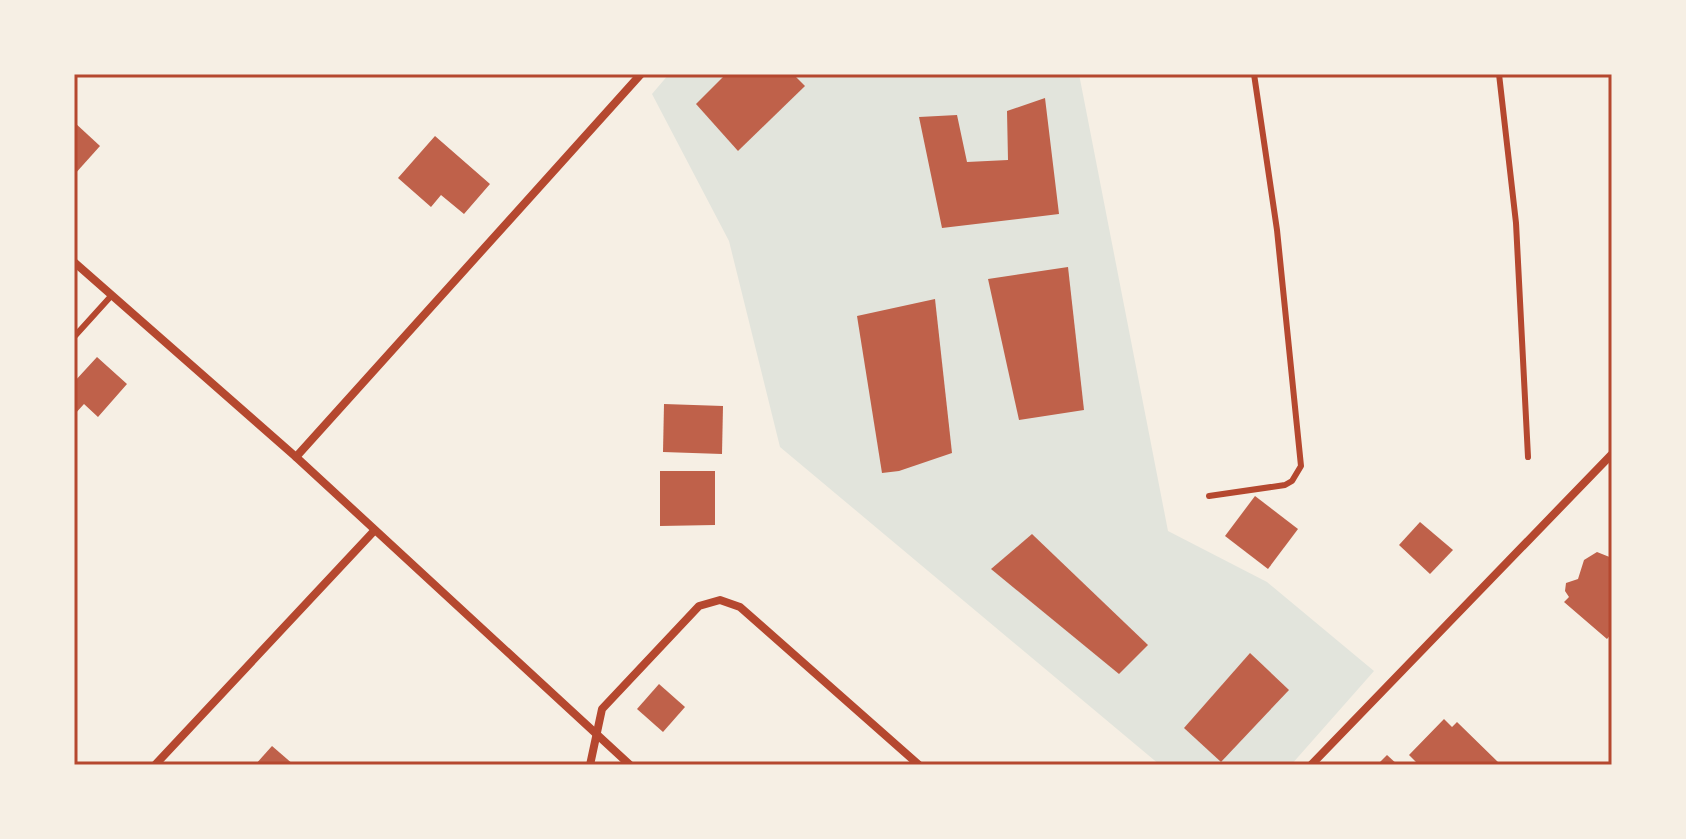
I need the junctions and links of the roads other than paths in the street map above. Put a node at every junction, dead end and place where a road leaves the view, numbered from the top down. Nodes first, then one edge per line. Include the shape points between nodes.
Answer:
1 (641, 74) edge
2 (1254, 74) edge
3 (1499, 74) edge
4 (74, 262) edge
5 (112, 295) junction
6 (74, 337) edge
7 (1612, 454) edge
8 (296, 457) junction
9 (1528, 457) dead end
10 (1209, 496) dead end
11 (374, 531) junction
12 (596, 734) junction
13 (155, 765) edge
14 (590, 765) edge
15 (630, 765) edge
16 (919, 765) edge
17 (1311, 765) edge

1 - 8 street
2 - 10 lane via 1277,230 1301,466 1285,485
3 - 9 lane via 1516,223
4 - 5 street
5 - 6 lane
5 - 8 street
7 - 17 street
8 - 11 street
11 - 12 street
11 - 13 street
12 - 14 street
12 - 15 street
12 - 16 street via 602,709 699,606 720,600 740,607

